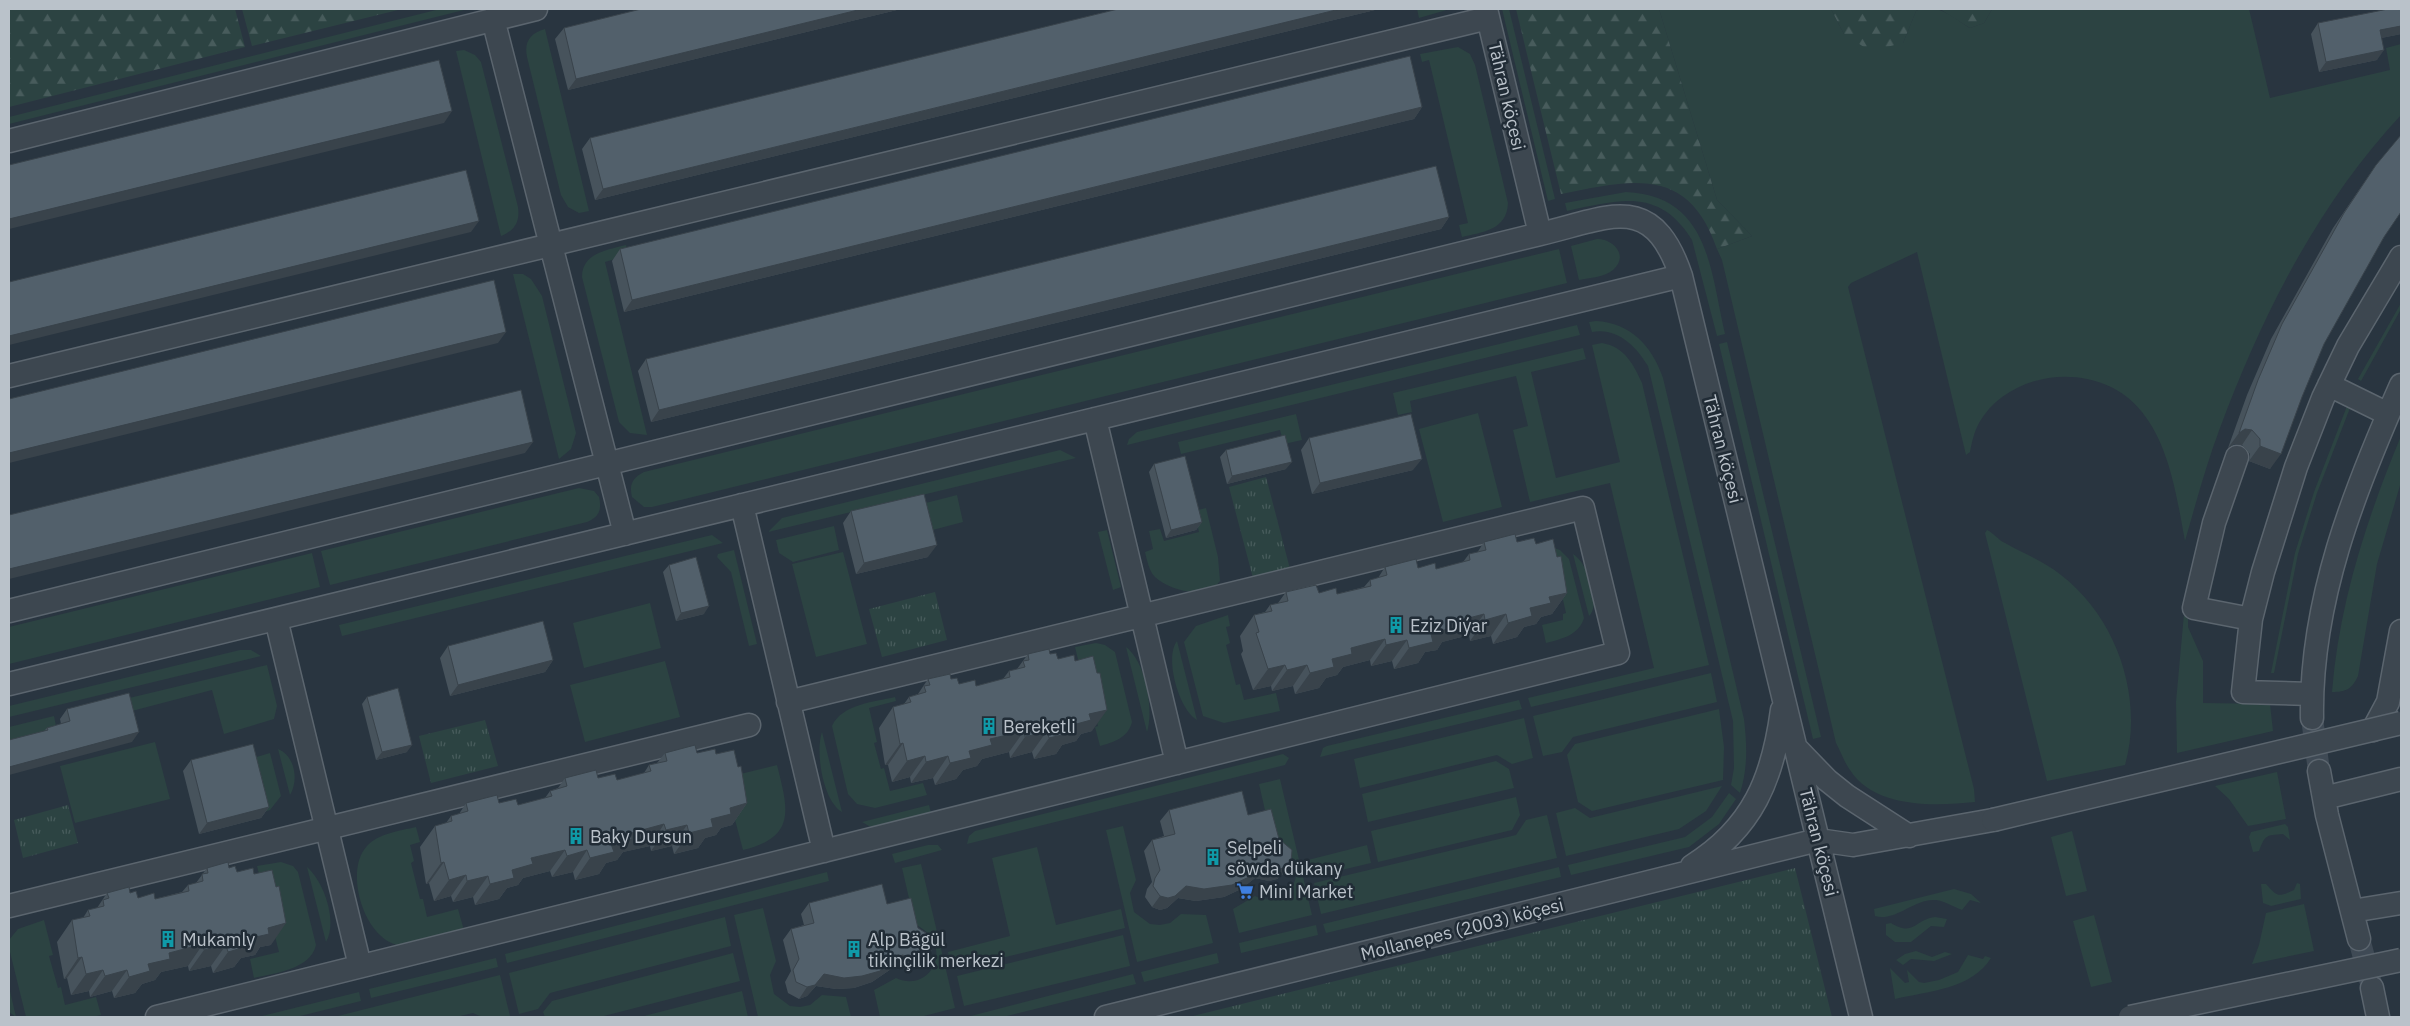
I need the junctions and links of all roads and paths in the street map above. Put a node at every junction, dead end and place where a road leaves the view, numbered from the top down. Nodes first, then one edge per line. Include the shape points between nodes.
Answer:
1 (536, 9) edge
2 (1487, 13) edge
3 (493, 19) junction
4 (9, 141) edge
5 (1540, 234) junction
6 (549, 244) junction
7 (2401, 257) edge
8 (1681, 276) junction
9 (9, 376) edge
10 (2329, 385) junction
11 (2401, 385) edge
12 (2388, 414) junction
13 (1095, 419) junction
14 (2236, 457) dead end
15 (608, 463) junction
16 (742, 505) junction
17 (625, 534) junction
18 (9, 611) edge
19 (1142, 616) junction
20 (276, 619) junction
21 (2251, 620) junction
22 (2401, 631) edge
23 (9, 684) edge
24 (2311, 694) junction
25 (1784, 699) junction
26 (788, 702) junction
27 (2312, 718) tunnel mouth
28 (2401, 723) edge
29 (749, 725) dead end
30 (2373, 730) junction
31 (1796, 748) junction
32 (1177, 763) junction
33 (2319, 771) tunnel mouth
34 (2401, 779) edge
35 (2324, 798) junction
36 (327, 829) junction
37 (1908, 836) junction
38 (1818, 840) junction
39 (824, 851) junction
40 (1677, 875) junction
41 (2401, 903) edge
42 (9, 906) edge
43 (2352, 911) junction
44 (2359, 939) tunnel mouth
45 (2401, 960) edge
46 (360, 966) junction
47 (2375, 1000) tunnel mouth
48 (156, 1017) edge
49 (1106, 1017) edge
50 (1861, 1017) edge
51 (2130, 1017) edge
52 (2390, 1017) edge

1 - 3 street
2 - 5 street, Tähran köçesi
2 - 6 street
3 - 4 street
3 - 6 street
5 - 8 street, Tähran köçesi via 1612,216 1642,219 1653,226 1669,245
5 - 15 street
6 - 9 street
6 - 15 street
7 - 10 street via 2348,346
8 - 13 street
8 - 25 street, Tähran köçesi
10 - 12 street
10 - 21 street via 2296,467
11 - 12 street
12 - 24 street via 2350,506 2332,571 2319,625
13 - 16 street
13 - 19 street
14 - 21 street via 2214,523 2194,608
15 - 17 street
15 - 18 street
16 - 17 street
16 - 26 street
17 - 20 street
19 - 26 street
19 - 32 street
19 - 32 street via 1583,508 1618,653
20 - 23 street
20 - 36 street
21 - 24 street via 2243,692
22 - 30 street via 2388,702
24 - 27 street
25 - 31 street, Tähran köçesi
25 - 40 street via 1778,737 1760,797 1735,832 1708,856
26 - 39 street
28 - 30 street, bridge
29 - 36 street
30 - 37 street, bridge via 1993,820
31 - 37 street via 1847,796
31 - 38 street, Tähran köçesi
32 - 39 street
33 - 35 street
34 - 35 street
35 - 43 street
36 - 42 street
36 - 46 street
37 - 38 street via 1853,844
38 - 40 street, Mollanepes (2003) köçesi
38 - 50 street, Tähran köçesi
39 - 46 street
40 - 49 street, Mollanepes (2003) köçesi
41 - 43 street
43 - 44 street
45 - 51 street, bridge
46 - 48 street
47 - 52 street

